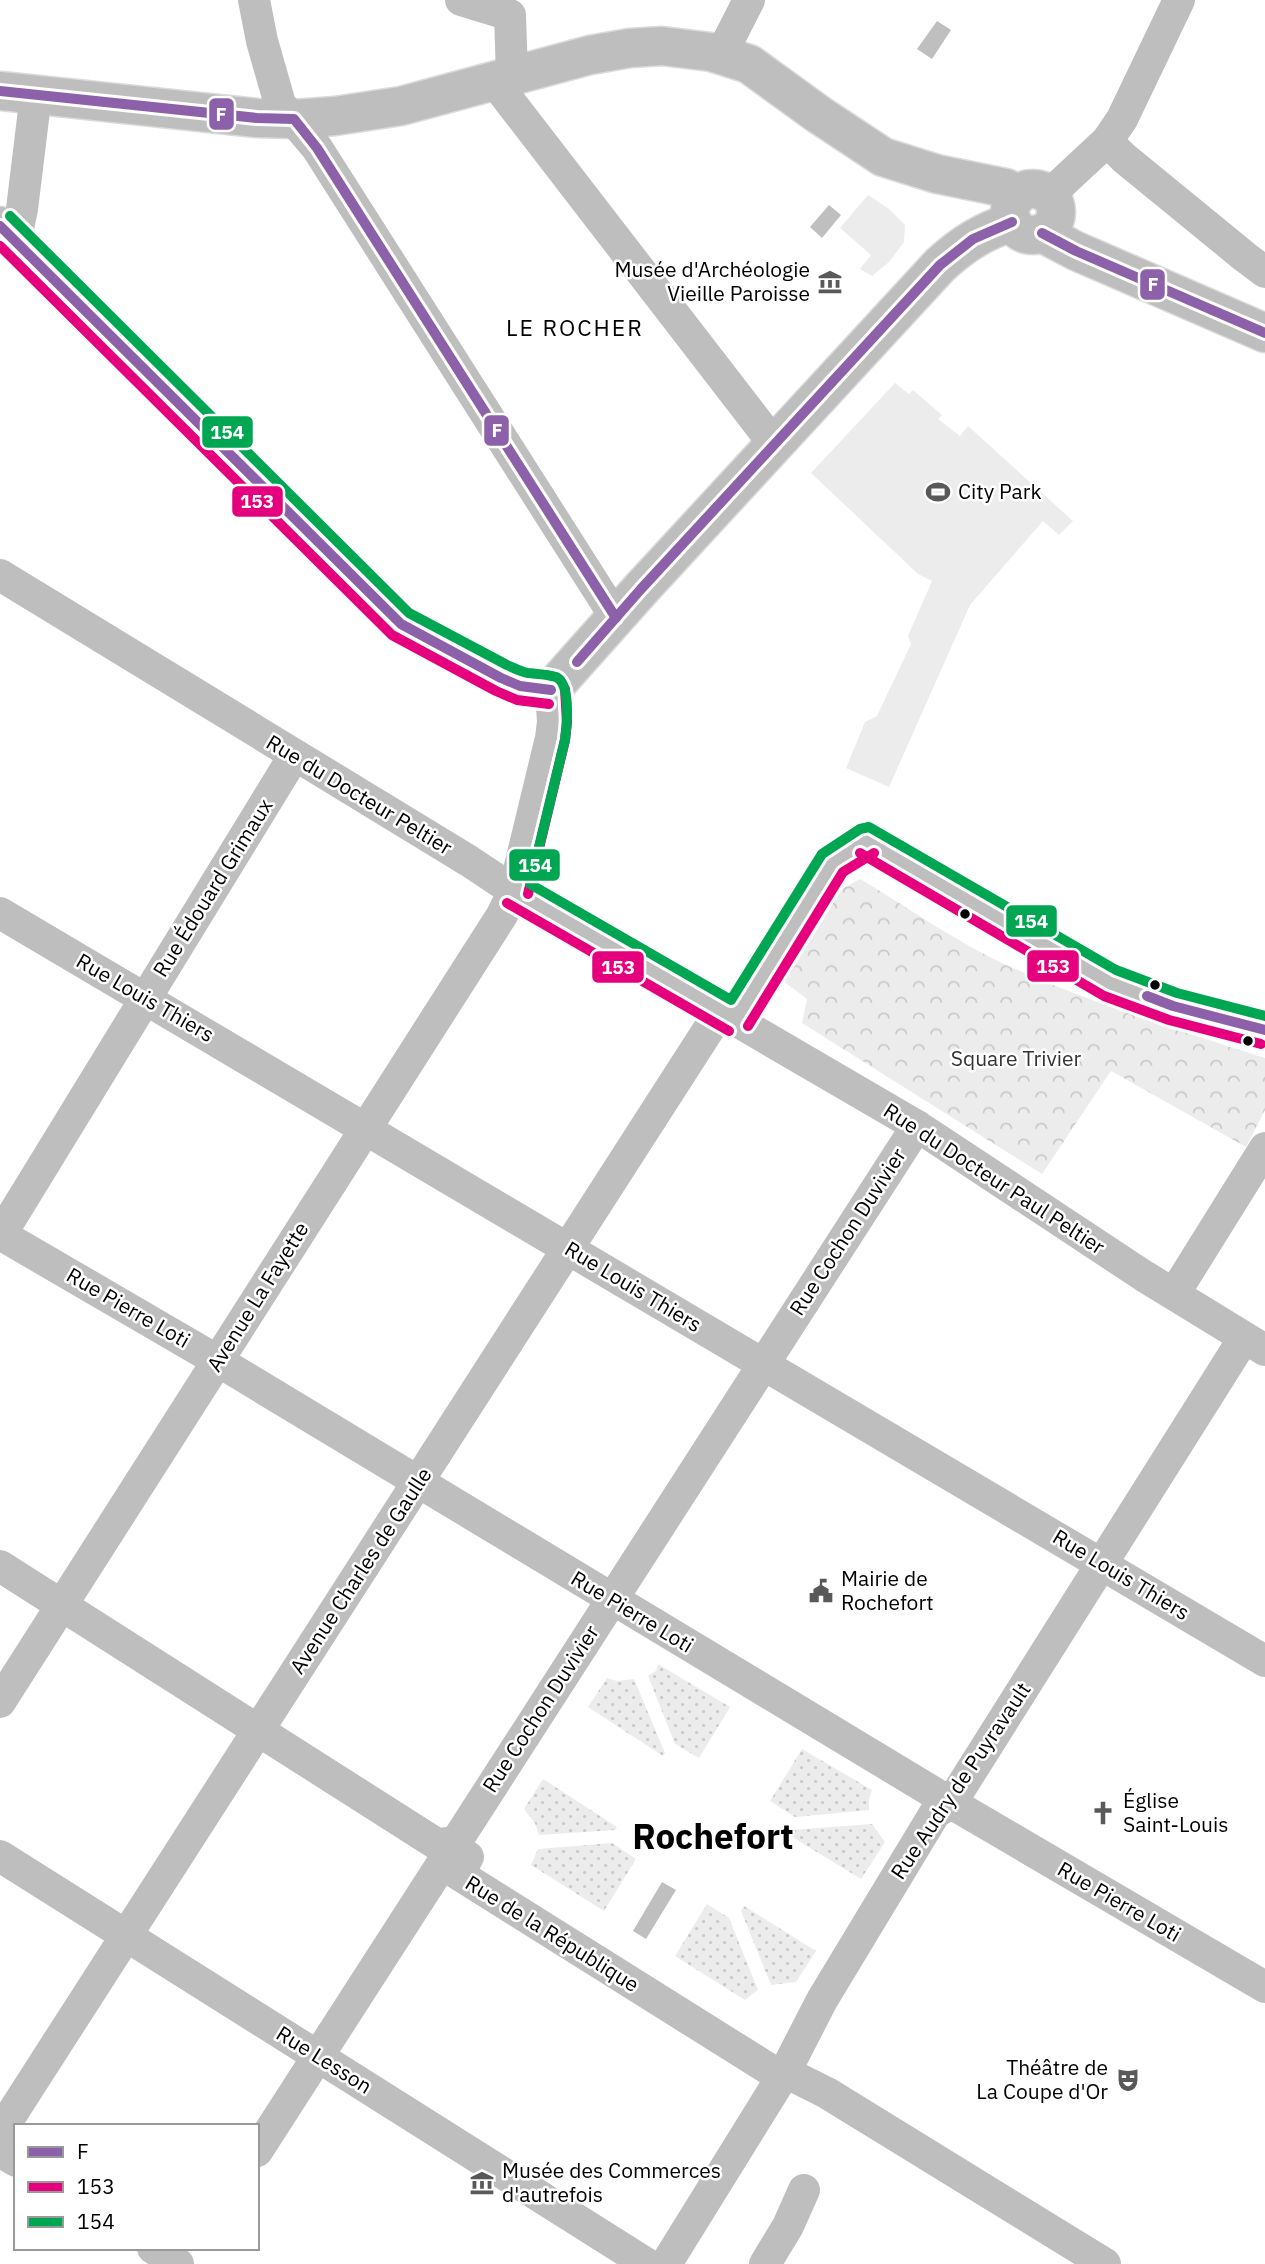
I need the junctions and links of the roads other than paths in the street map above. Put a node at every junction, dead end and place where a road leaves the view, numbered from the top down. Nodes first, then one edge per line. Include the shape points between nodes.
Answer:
1 (254, 0) edge
2 (461, 0) edge
3 (749, 0) edge
4 (1179, 0) edge
5 (510, 7) edge
6 (721, 55) junction
7 (503, 78) junction
8 (18, 92) edge
9 (294, 119) junction
10 (1107, 141) junction
11 (1035, 213) junction
12 (8, 234) edge
13 (1265, 272) edge
14 (1265, 317) edge
15 (1265, 333) edge
16 (774, 443) junction
17 (0, 575) edge
18 (616, 618) junction
19 (551, 690) junction
20 (294, 756) junction
21 (514, 891) junction
22 (0, 913) edge
23 (145, 998) junction
24 (729, 1015) junction
25 (1265, 1030) edge
26 (916, 1126) junction
27 (366, 1128) junction
28 (1265, 1148) edge
29 (0, 1235) edge
30 (568, 1248) junction
31 (1174, 1294) junction
32 (1254, 1344) edge
33 (218, 1361) junction
34 (763, 1364) junction
35 (418, 1482) junction
36 (1103, 1564) junction
37 (0, 1566) edge
38 (612, 1600) junction
39 (62, 1605) junction
40 (1265, 1661) edge
41 (0, 1702) edge
42 (258, 1732) junction
43 (951, 1803) junction
44 (452, 1847) junction
45 (0, 1856) edge
46 (127, 1936) junction
47 (1265, 1987) edge
48 (318, 2056) junction
49 (785, 2072) junction
50 (0, 2132) edge
51 (259, 2148) edge
52 (804, 2190) dead end
53 (156, 2250) edge
54 (178, 2264) edge
55 (647, 2264) edge
56 (666, 2264) edge
57 (765, 2264) edge
58 (1105, 2264) edge

1 - 9 street via 279,104
2 - 5 street
3 - 6 street
4 - 10 street
5 - 7 street
6 - 7 main road via 662,46 629,48
6 - 11 main road via 749,64 883,157 1006,188
7 - 9 main road via 401,106
7 - 16 street
8 - 9 main road
8 - 12 street via 22,209
9 - 18 street via 317,148
10 - 11 street
10 - 13 street
11 - 14 main road
11 - 15 main road via 1076,251
11 - 16 main road via 990,230 947,258
12 - 19 main road via 401,624 501,678
16 - 18 main road
17 - 20 street, Rue du Docteur Peltier
18 - 19 main road
19 - 21 street, Avenue La Fayette via 551,738
20 - 21 street, Rue du Docteur Peltier
20 - 23 street, Rue Édouard Grimaux
21 - 24 street, Rue du Docteur Peltier
21 - 27 street, Avenue La Fayette
22 - 23 street, Rue Louis Thiers
23 - 27 street, Rue Louis Thiers
23 - 29 street, Rue Édouard Grimaux
24 - 25 street, Avenue Charles de Gaulle via 833,862 867,841 1110,983 1172,1006
24 - 26 street, Rue du Docteur Paul Peltier
24 - 30 street, Avenue Charles de Gaulle
26 - 31 street, Rue du Docteur Paul Peltier
26 - 34 street, Rue Cochon Duvivier
27 - 30 street, Rue Louis Thiers
27 - 33 street, Avenue La Fayette
28 - 31 street
29 - 33 street, Rue Pierre Loti
30 - 34 street, Rue Louis Thiers
30 - 35 street, Avenue Charles de Gaulle
31 - 32 street, Rue du Docteur Paul Peltier
32 - 36 street, Rue Audry de Puyravault
33 - 35 street, Rue Pierre Loti
33 - 39 street, Avenue La Fayette
34 - 36 street, Rue Louis Thiers
34 - 38 street, Rue Cochon Duvivier
35 - 38 street, Rue Pierre Loti
35 - 42 street, Avenue Charles de Gaulle
36 - 40 street, Rue Louis Thiers
36 - 43 street, Rue Audry de Puyravault
37 - 39 street
38 - 43 street, Rue Pierre Loti
38 - 44 street, Rue Cochon Duvivier
39 - 41 street, Avenue La Fayette
39 - 42 street
42 - 44 street via 443,1848 446,1843
42 - 46 street, Avenue Charles de Gaulle
43 - 47 street, Rue Pierre Loti
43 - 49 street, Rue Audry de Puyravault via 935,1813 844,1962
44 - 48 street, Rue Cochon Duvivier
44 - 49 street, Rue de la République via 468,1857 458,1874 772,2071
45 - 46 street, Rue Lesson
46 - 48 street, Rue Lesson
46 - 50 street, Avenue Charles de Gaulle
48 - 51 street, Rue Cochon Duvivier
48 - 55 street, Rue Lesson
49 - 56 street, Rue Audry de Puyravault
49 - 58 street, Rue de la République via 827,2093
52 - 57 street
53 - 54 street

